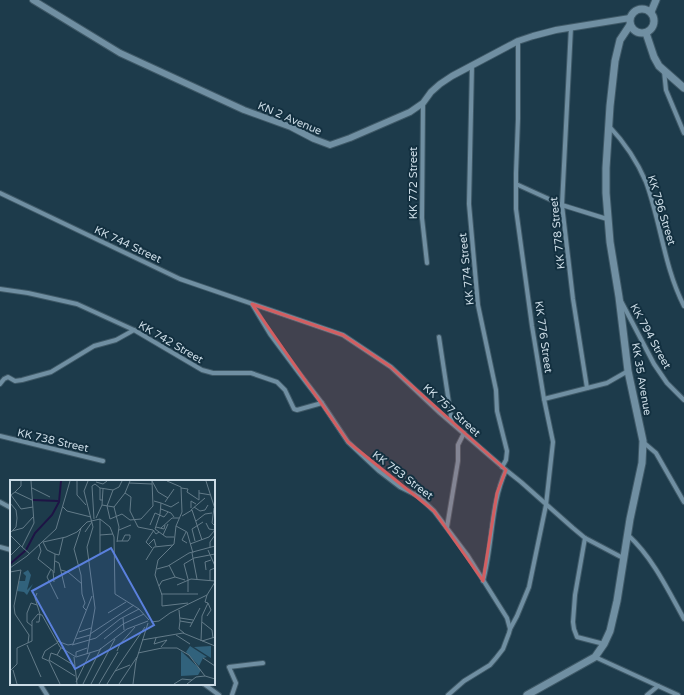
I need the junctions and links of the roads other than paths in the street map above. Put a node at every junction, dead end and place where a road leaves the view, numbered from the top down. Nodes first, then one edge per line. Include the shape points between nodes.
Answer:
1 (33, 0) edge
2 (656, 0) edge
3 (651, 12) junction
4 (630, 21) junction
5 (571, 28) junction
6 (646, 33) junction
7 (518, 41) junction
8 (472, 64) junction
9 (664, 71) junction
10 (684, 88) edge
11 (423, 103) junction
12 (609, 126) junction
13 (684, 133) edge
14 (516, 184) junction
15 (0, 194) edge
16 (562, 205) junction
17 (607, 219) junction
18 (427, 263) dead end
19 (0, 288) edge
20 (619, 297) junction
21 (252, 304) junction
22 (684, 306) edge
23 (134, 330) junction
24 (439, 337) dead end
25 (628, 371) junction
26 (0, 384) edge
27 (587, 388) junction
28 (544, 399) junction
29 (684, 400) edge
30 (322, 403) junction
31 (452, 423) junction
32 (464, 433) junction
33 (0, 436) edge
34 (643, 441) junction
35 (103, 461) dead end
36 (504, 469) junction
37 (0, 502) edge
38 (684, 502) edge
39 (546, 505) junction
40 (10, 507) edge
41 (447, 527) junction
42 (628, 535) junction
43 (585, 538) junction
44 (0, 547) edge
45 (10, 550) edge
46 (624, 558) junction
47 (483, 581) junction
48 (684, 619) edge
49 (510, 629) junction
50 (604, 644) junction
51 (595, 657) junction
52 (262, 663) dead end
53 (41, 685) edge
54 (205, 685) edge
55 (658, 686) junction
56 (47, 695) edge
57 (219, 695) edge
58 (232, 695) edge
59 (448, 695) edge
60 (526, 695) edge
61 (647, 695) edge
62 (678, 695) edge

1 - 11 street, KN 2 Avenue via 120,53 244,110 330,145 398,118
2 - 3 main road
3 - 4 main road via 639,9 633,12
3 - 6 main road via 654,24
4 - 5 street, KN 2 Avenue
4 - 6 main road via 636,32
4 - 12 main road, KK 35 Avenue via 617,52
5 - 7 street, KN 2 Avenue
5 - 16 street, KK 778 Street
6 - 9 main road via 656,61
7 - 8 street, KN 2 Avenue
7 - 14 street, KK 776 Street
8 - 11 street, KN 2 Avenue via 440,84
8 - 36 street, KK 774 Street via 469,204 478,305 507,451
9 - 10 main road
9 - 13 street via 666,90
11 - 18 street, KK 772 Street via 422,218
12 - 17 main road, KK 35 Avenue via 606,168
12 - 22 street, KK 796 Street via 625,143 646,183 674,282
14 - 16 street
14 - 28 street, KK 776 Street via 516,209
15 - 21 street, KK 744 Street via 180,279
16 - 17 street
16 - 27 street, KK 778 Street
17 - 20 main road, KK 35 Avenue
19 - 23 street, KK 742 Street via 77,304
20 - 25 main road, KK 35 Avenue
20 - 29 street, KK 794 Street via 654,364
21 - 30 street, KK 753 Street via 270,334
21 - 31 street, KK 757 Street via 343,335 391,367
23 - 26 street via 116,340 94,346 51,372 15,381 8,377
23 - 30 street, KK 742 Street via 202,370 251,373 277,382 285,390 294,409
24 - 31 street
25 - 27 street via 607,383
25 - 34 main road, KK 35 Avenue
27 - 28 street
28 - 39 street, KK 776 Street via 553,442
30 - 41 street, KK 753 Street via 348,442 379,471 428,504
31 - 32 street, KK 757 Street
32 - 36 street, KK 757 Street
32 - 41 street via 458,445 458,462
33 - 35 street, KK 738 Street
34 - 38 street via 656,453
34 - 42 main road, KK 35 Avenue via 642,463
36 - 39 street, KK 757 Street
36 - 47 street, KK 774 Street via 497,493
37 - 40 street
39 - 43 street, KK 757 Street
39 - 49 street, KK 776 Street via 529,587
41 - 47 street, KK 753 Street
42 - 46 main road, KK 35 Avenue
42 - 48 street via 639,545 656,569
43 - 46 street, KK 757 Street
43 - 50 street via 575,595 574,629 577,637
44 - 45 street
46 - 50 main road, KK 35 Avenue via 610,631
47 - 49 street, KK 753 Street via 507,618
49 - 59 street via 503,649 490,665 464,681
50 - 51 main road, KK 35 Avenue
51 - 55 street
51 - 60 main road, KK 35 Avenue
52 - 58 street via 229,667 236,683
53 - 56 street
54 - 57 street
55 - 61 street
55 - 62 street

